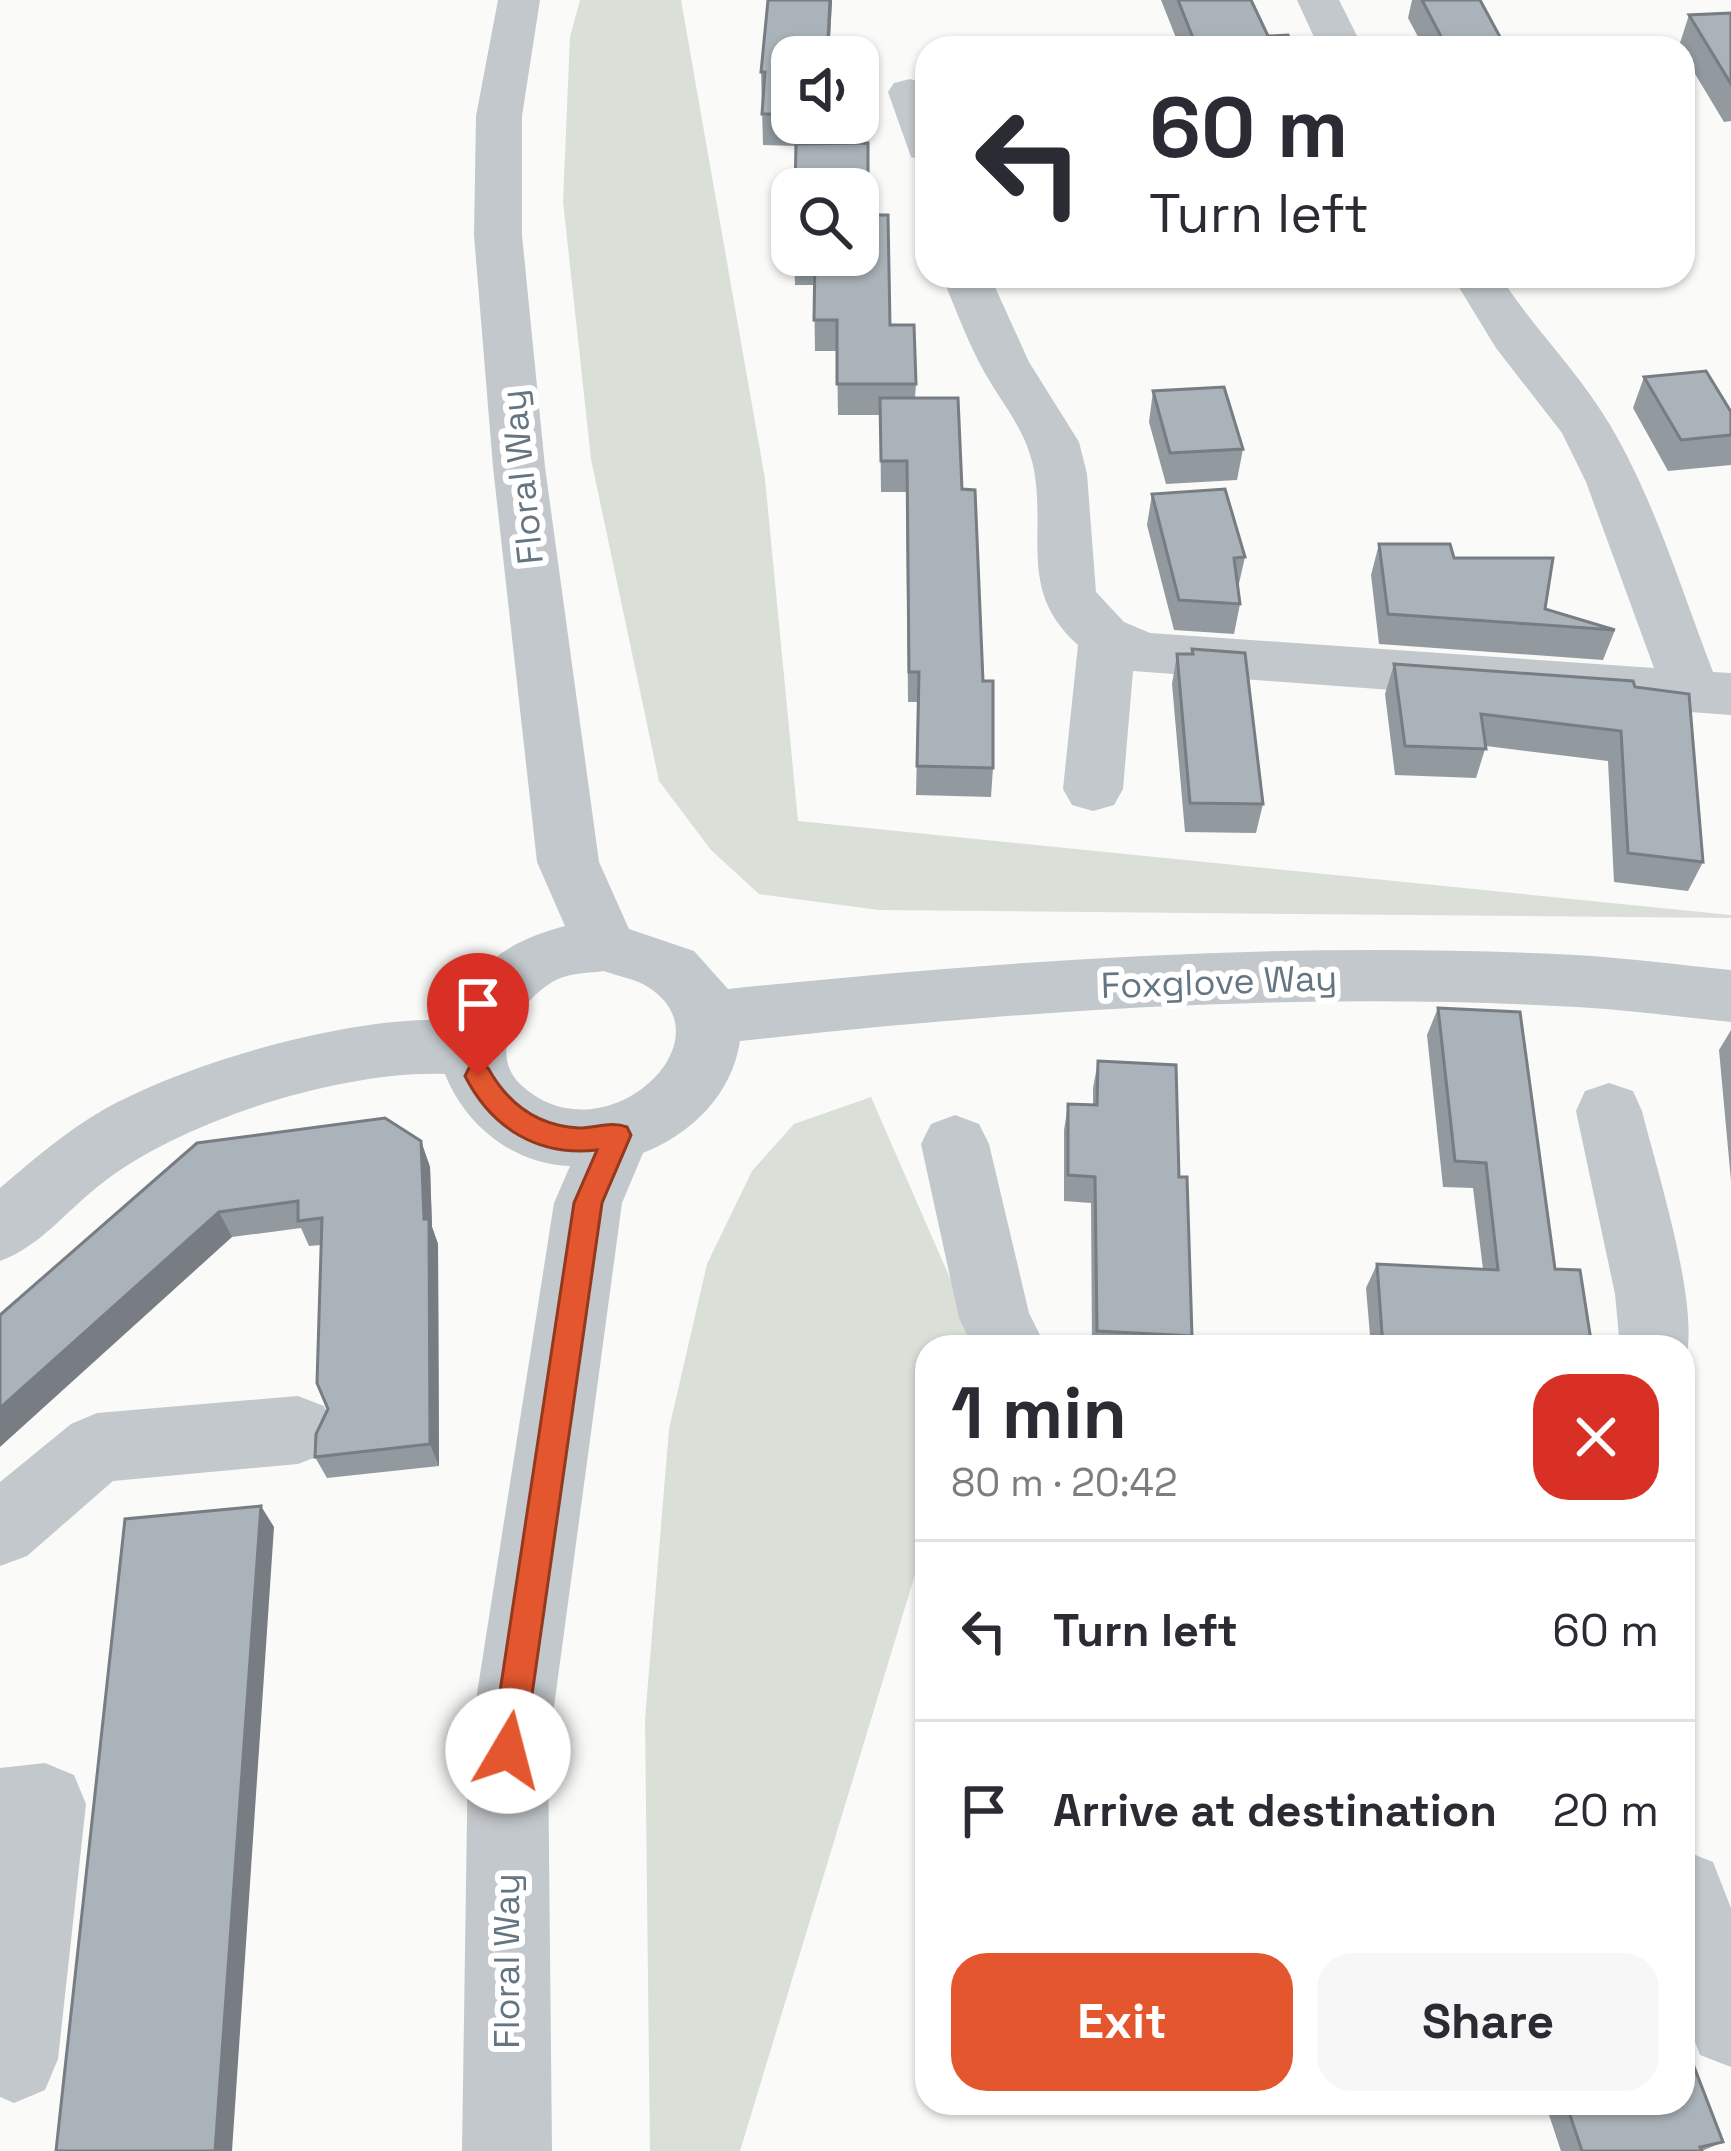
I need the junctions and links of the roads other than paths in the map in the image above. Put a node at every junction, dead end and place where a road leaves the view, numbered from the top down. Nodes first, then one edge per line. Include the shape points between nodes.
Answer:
1 (519, 0) edge
2 (1318, 0) edge
3 (1335, 36) edge
4 (910, 92) dead end
5 (915, 108) edge
6 (971, 288) edge
7 (1483, 288) edge
8 (1107, 642) junction
9 (1711, 692) edge
10 (1093, 789) dead end
11 (605, 946) junction
12 (1731, 996) edge
13 (707, 1018) junction
14 (474, 1048) junction
15 (1609, 1111) dead end
16 (617, 1135) junction
17 (955, 1144) dead end
18 (0, 1231) edge
19 (1004, 1335) edge
20 (1655, 1335) edge
21 (298, 1430) dead end
22 (0, 1530) edge
23 (22, 1806) edge
24 (1695, 1925) edge
25 (1731, 2024) edge
26 (14, 2059) dead end
27 (507, 2151) edge

1 - 11 street, Floral Way via 499,116 498,235 568,862
2 - 3 street
4 - 5 street
6 - 8 street via 1052,440 1064,570 1082,622
7 - 9 street via 1594,446
8 - 9 street via 1142,653
8 - 10 street
11 - 13 street via 672,967 695,989
11 - 14 street via 566,950 501,986 481,1016
12 - 13 street, Foxglove Way via 1555,980 1261,977 944,992
13 - 16 street via 700,1076 652,1122
14 - 16 street via 492,1101 516,1121 581,1140
14 - 18 street via 398,1045 230,1087 129,1129
15 - 20 street
16 - 27 street, Floral Way via 588,1203 508,1751
17 - 19 street
21 - 22 street via 97,1448
23 - 26 street
24 - 25 street

